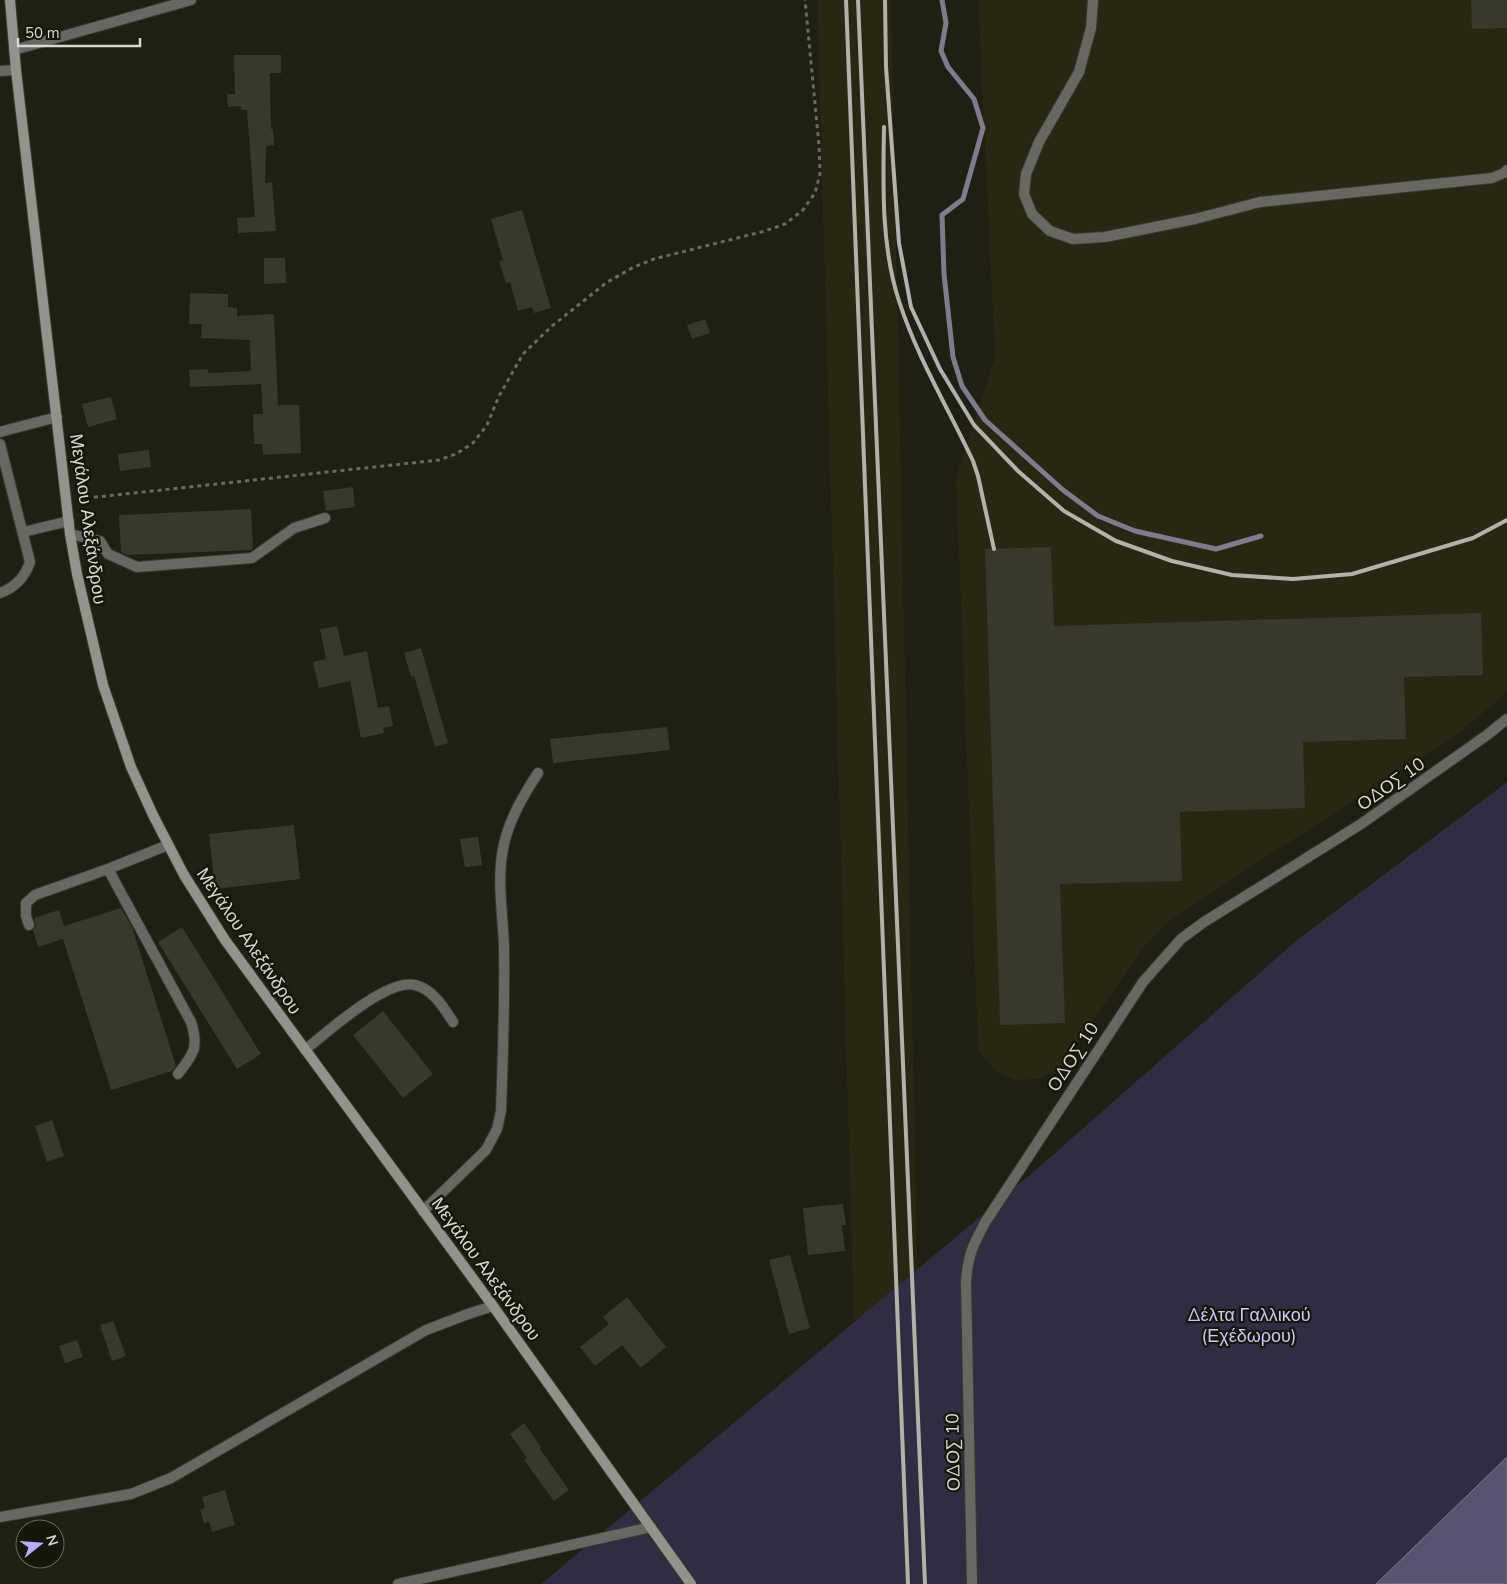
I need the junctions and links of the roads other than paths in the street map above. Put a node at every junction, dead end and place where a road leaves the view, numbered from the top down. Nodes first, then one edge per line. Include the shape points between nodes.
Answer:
1 (10, 0) edge
2 (191, 0) edge
3 (1093, 0) edge
4 (14, 50) junction
5 (16, 70) junction
6 (0, 71) edge
7 (1507, 170) edge
8 (58, 417) junction
9 (0, 432) edge
10 (0, 444) edge
11 (325, 518) dead end
12 (69, 521) junction
13 (23, 532) junction
14 (70, 534) junction
15 (0, 594) edge
16 (1507, 719) edge
17 (538, 773) dead end
18 (168, 845) junction
19 (108, 869) junction
20 (29, 925) dead end
21 (453, 1022) dead end
22 (305, 1050) junction
23 (178, 1074) dead end
24 (423, 1211) junction
25 (493, 1306) junction
26 (0, 1517) edge
27 (651, 1527) junction
28 (398, 1584) edge
29 (691, 1584) edge
30 (972, 1584) edge

1 - 4 street, Μεγάλου Αλεξάνδρου
2 - 4 street
3 - 7 street via 1091,28 1079,72 1039,142 1026,174 1024,194 1032,214 1050,231 1073,239 1105,237 1260,202 1492,178
4 - 5 street, Μεγάλου Αλεξάνδρου
5 - 6 street
5 - 8 street, Μεγάλου Αλεξάνδρου
8 - 9 street
8 - 12 street, Μεγάλου Αλεξάνδρου
10 - 13 street
11 - 14 street via 294,528 252,558 147,566 119,560 108,554 100,541
12 - 13 street
12 - 14 street, Μεγάλου Αλεξάνδρου
13 - 15 street via 30,562 27,572 10,590
14 - 18 street, Μεγάλου Αλεξάνδρου via 103,685 131,767
16 - 30 street, ΟΔΟΣ 10 via 1361,824 1182,939 1143,982 986,1221 967,1261 966,1282
17 - 24 street via 512,816 500,865 504,945 501,1110 486,1150
18 - 19 street
18 - 22 street, Μεγάλου Αλεξάνδρου via 224,940
19 - 20 street via 35,895 26,903
19 - 23 street via 191,1022 196,1046
21 - 22 street via 425,988 414,984 396,986 378,994
22 - 24 street, Μεγάλου Αλεξάνδρου
24 - 25 street, Μεγάλου Αλεξάνδρου
25 - 26 street via 426,1330 171,1478 131,1494
25 - 27 street, Μεγάλου Αλεξάνδρου
27 - 28 street
27 - 29 street, Μεγάλου Αλεξάνδρου

